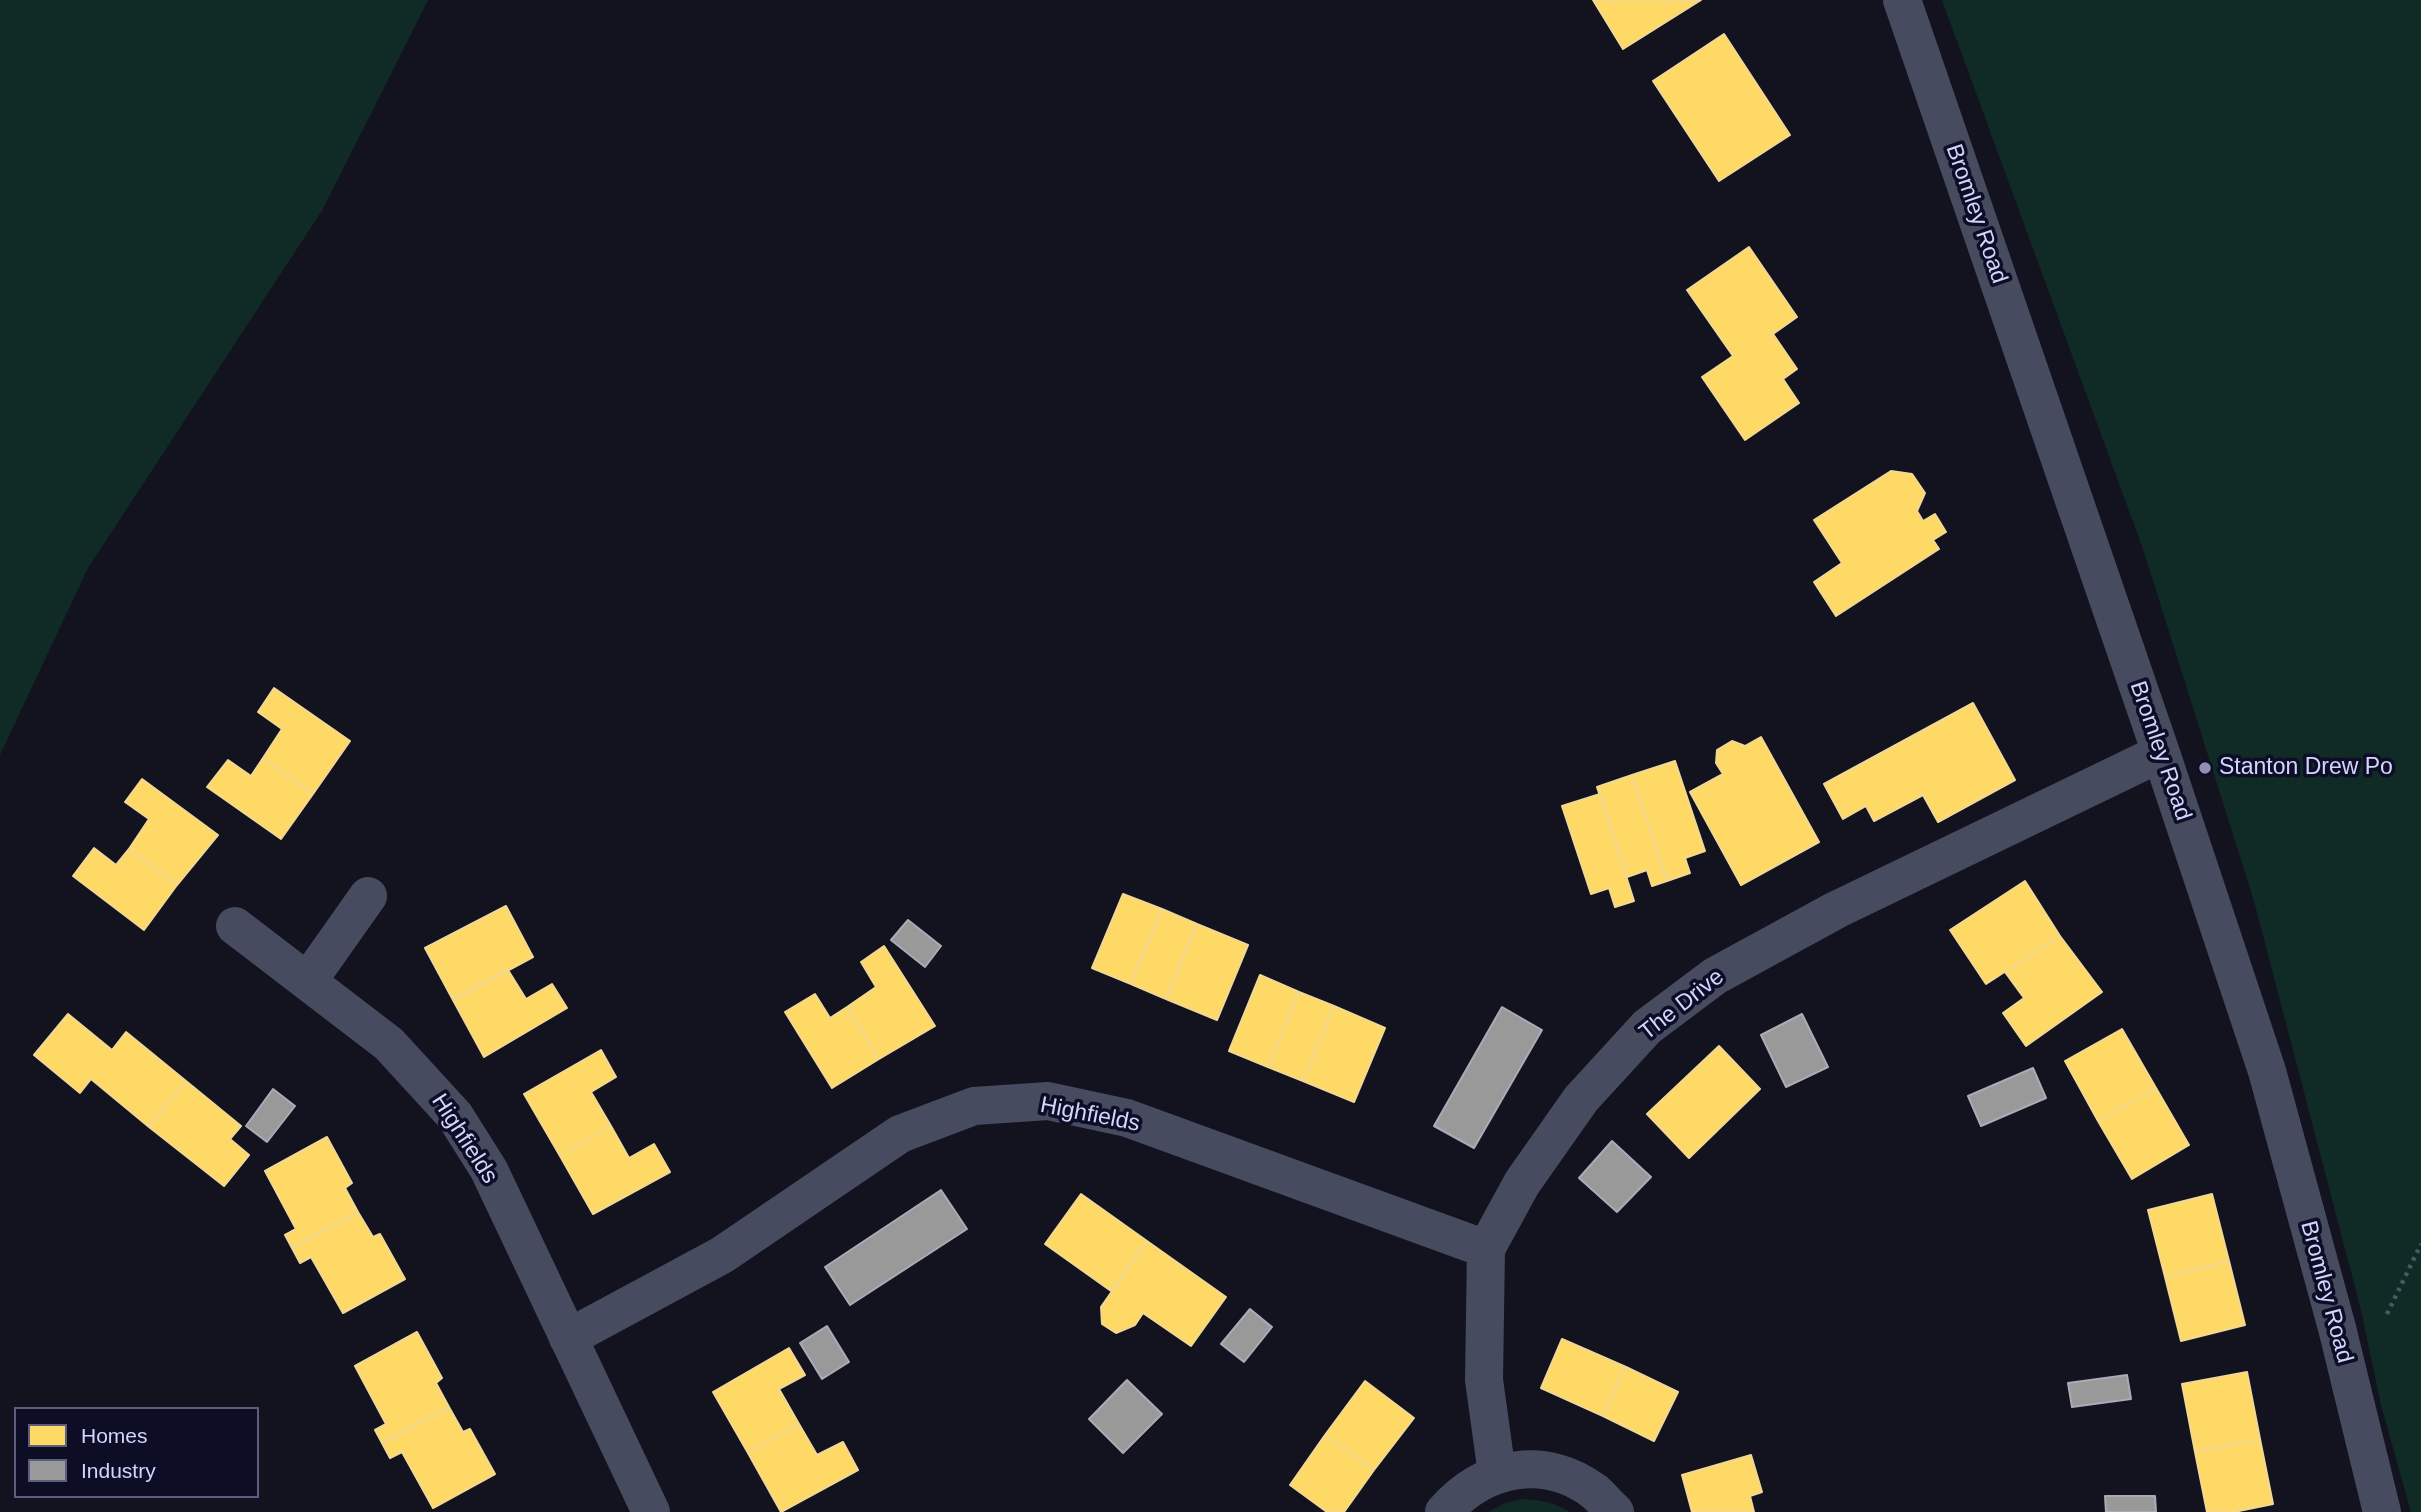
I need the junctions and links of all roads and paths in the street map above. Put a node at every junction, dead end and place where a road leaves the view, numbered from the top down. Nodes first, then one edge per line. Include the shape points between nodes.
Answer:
1 (1902, 0) edge
2 (2161, 753) junction
3 (368, 896) dead end
4 (235, 926) dead end
5 (308, 981) junction
6 (2421, 1244) edge
7 (1486, 1248) junction
8 (568, 1338) junction
9 (2342, 1352) junction
10 (1497, 1474) junction
11 (652, 1512) edge
12 (1444, 1512) edge
13 (1615, 1512) edge
14 (2382, 1512) edge

1 - 2 street, Bromley Road
2 - 7 street, The Drive via 1836,910 1715,976 1647,1027 1581,1099 1522,1183
2 - 9 street, Bromley Road via 2267,1071
3 - 5 street
4 - 5 street, Highfields
5 - 8 street, Highfields via 390,1044 455,1116 489,1170
6 - 9 path via 2372,1343
7 - 8 street, Highfields via 1127,1118 1048,1101 974,1106 900,1133 722,1255
7 - 10 street, The Drive via 1484,1380
8 - 11 street, Highfields
9 - 14 street, Bromley Road
10 - 12 street via 1478,1482
10 - 13 street via 1520,1469 1572,1478

